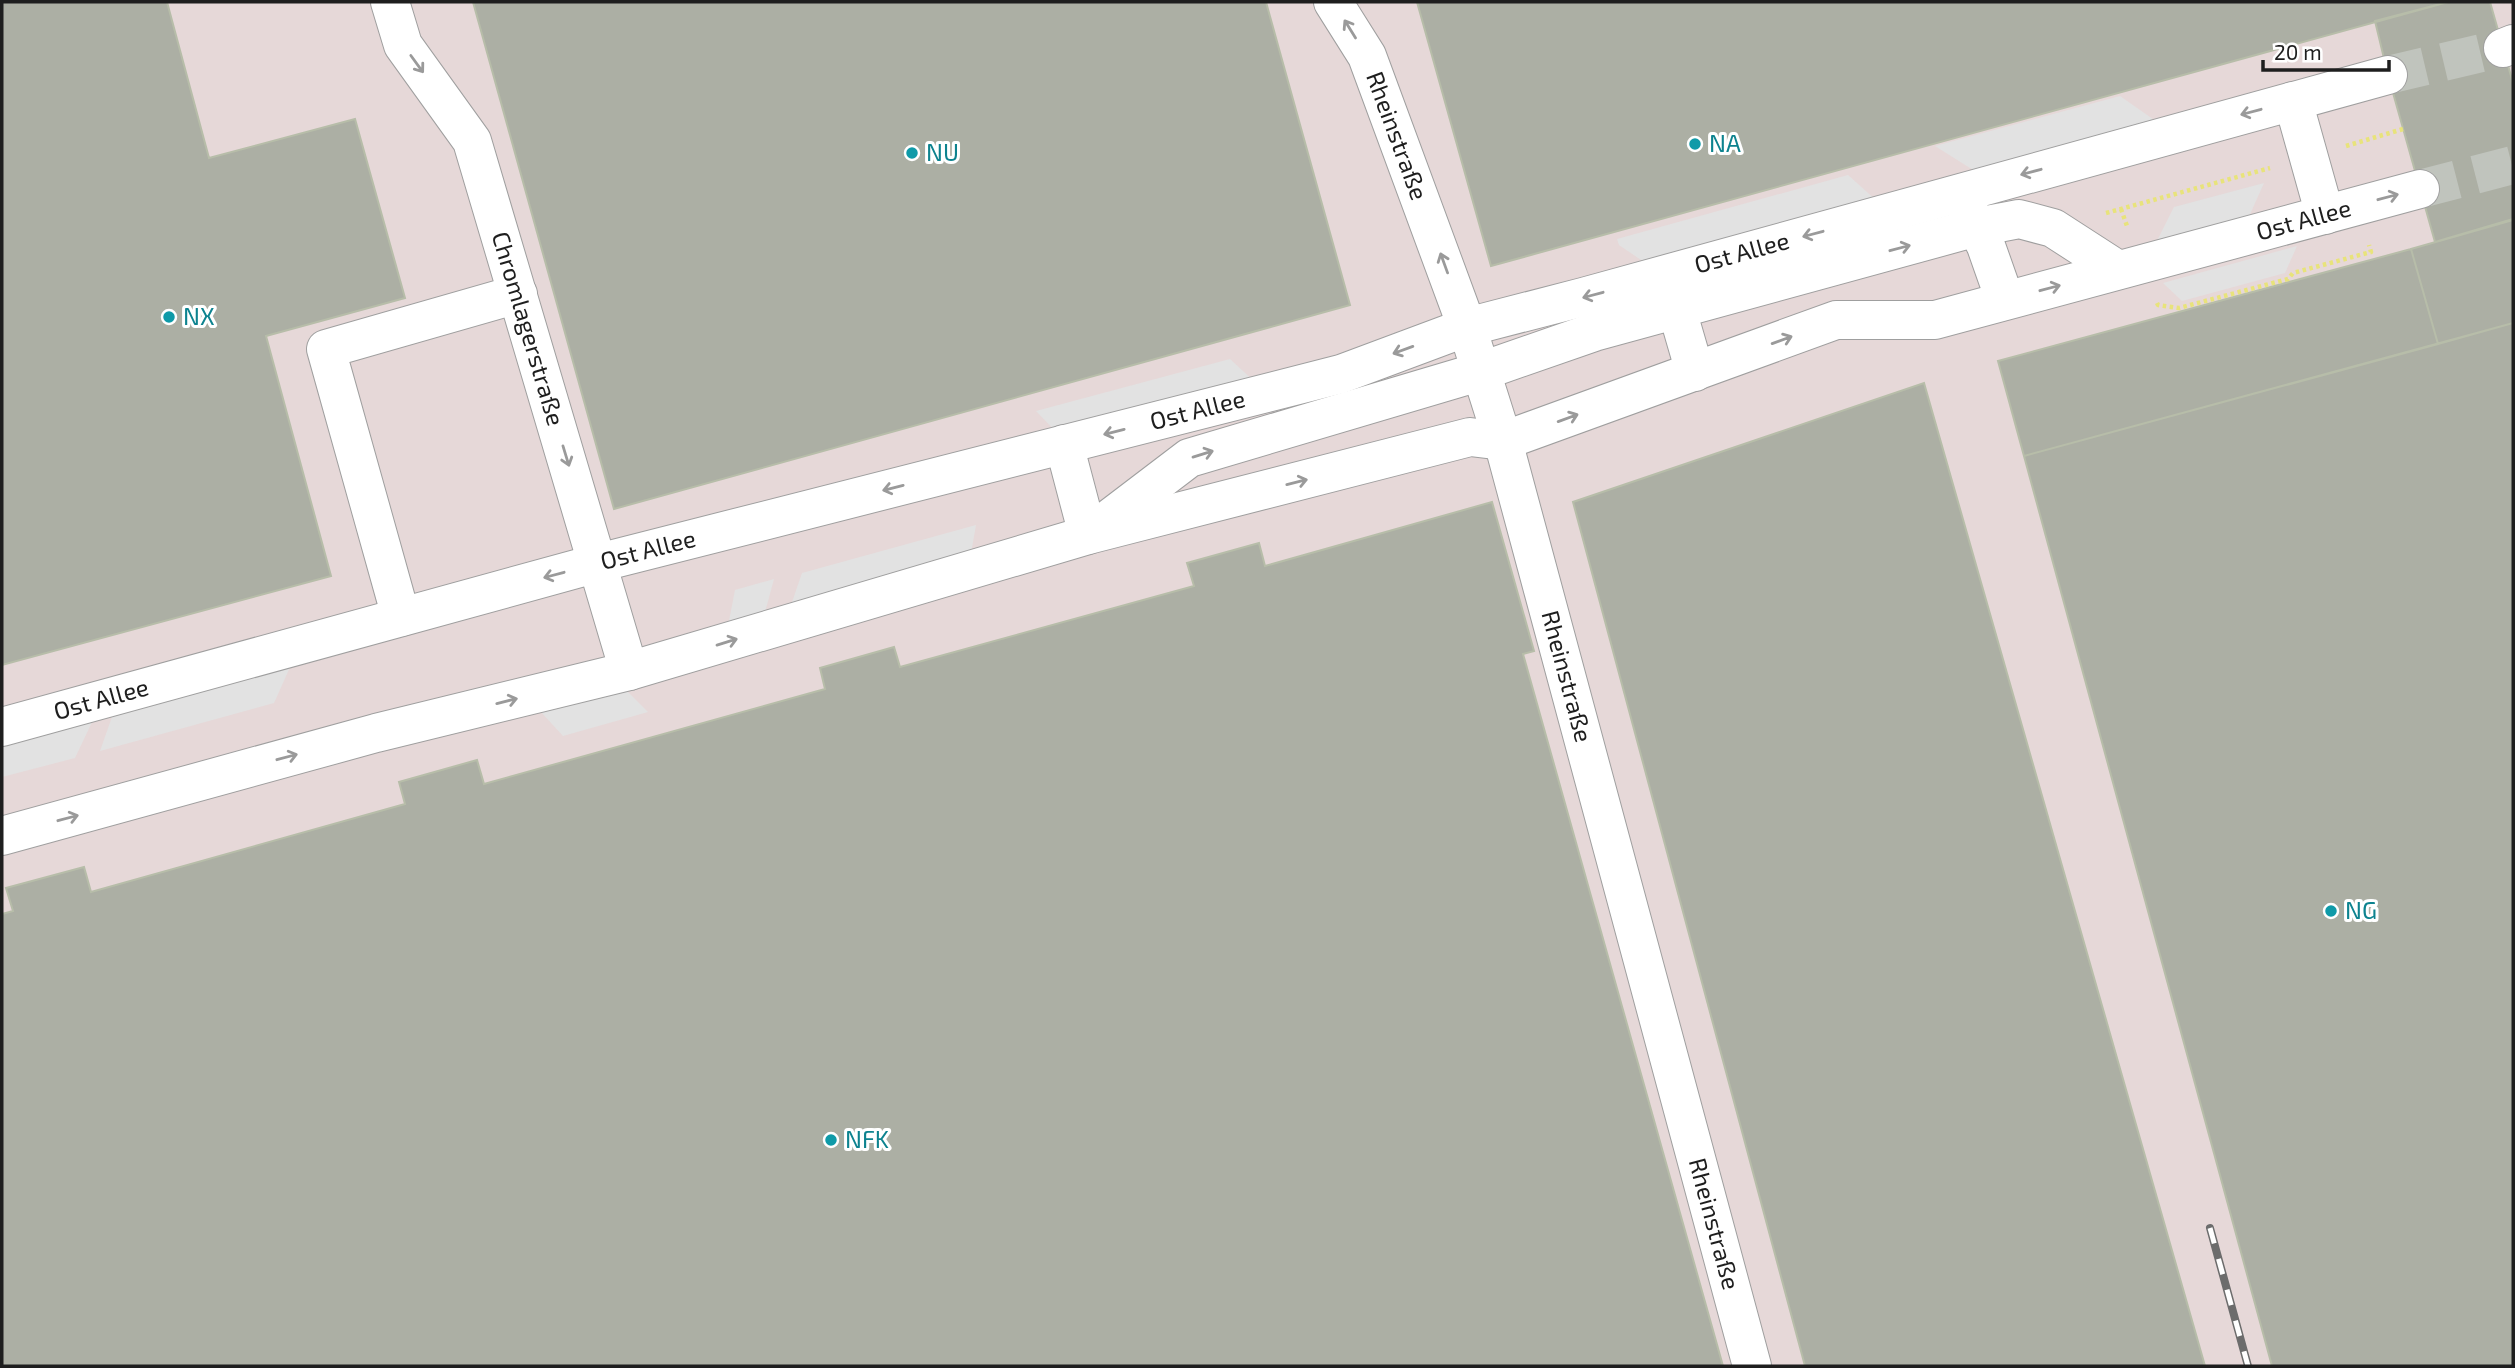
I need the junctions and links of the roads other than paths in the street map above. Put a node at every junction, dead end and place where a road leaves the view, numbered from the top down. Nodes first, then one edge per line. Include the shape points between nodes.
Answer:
1 (390, 2) edge
2 (1333, 2) edge
3 (2388, 75) tunnel mouth
4 (2293, 101) junction
5 (2420, 189) tunnel mouth
6 (1959, 192) junction
7 (2325, 215) junction
8 (1977, 228) junction
9 (2118, 270) junction
10 (518, 294) junction
11 (2005, 300) junction
12 (1677, 310) junction
13 (1467, 327) junction
14 (1482, 371) junction
15 (1695, 372) junction
16 (1503, 441) junction
17 (1064, 444) junction
18 (1088, 535) junction
19 (598, 563) junction
20 (401, 617) junction
21 (629, 671) junction
22 (2, 727) edge
23 (2, 836) edge
24 (1752, 1366) edge

1 -> 10 lane, Chromlagerstraße via 403,45 472,141
13 -> 2 lane, Rheinstraße via 1367,56
3 - 4 lane, Ost Allee
4 -> 6 lane, Ost Allee
4 - 7 lane
7 -> 5 lane, Ost Allee
6 - 8 lane
6 -> 13 lane, Ost Allee
7 - 9 lane, Ost Allee
8 - 9 lane via 2020,219 2053,228
8 - 11 lane
12 -> 8 lane
11 -> 9 lane, Ost Allee
10 -> 19 lane, Chromlagerstraße
10 - 20 lane via 326,349
15 -> 11 lane, Ost Allee via 1836,320 1935,320
12 - 14 lane via 1594,332
12 - 15 lane
13 - 14 lane, Rheinstraße
13 -> 17 lane, Ost Allee via 1341,374
14 - 16 lane, Rheinstraße
18 -> 14 lane via 1189,458
16 -> 15 lane, Ost Allee
18 -> 16 lane via 1470,437
16 - 24 lane, Rheinstraße
17 - 18 lane
17 -> 19 lane, Ost Allee
21 -> 18 lane
19 -> 20 lane, Ost Allee
19 - 21 lane, Chromlagerstraße
20 - 22 lane, Ost Allee
23 -> 21 lane via 376,733

